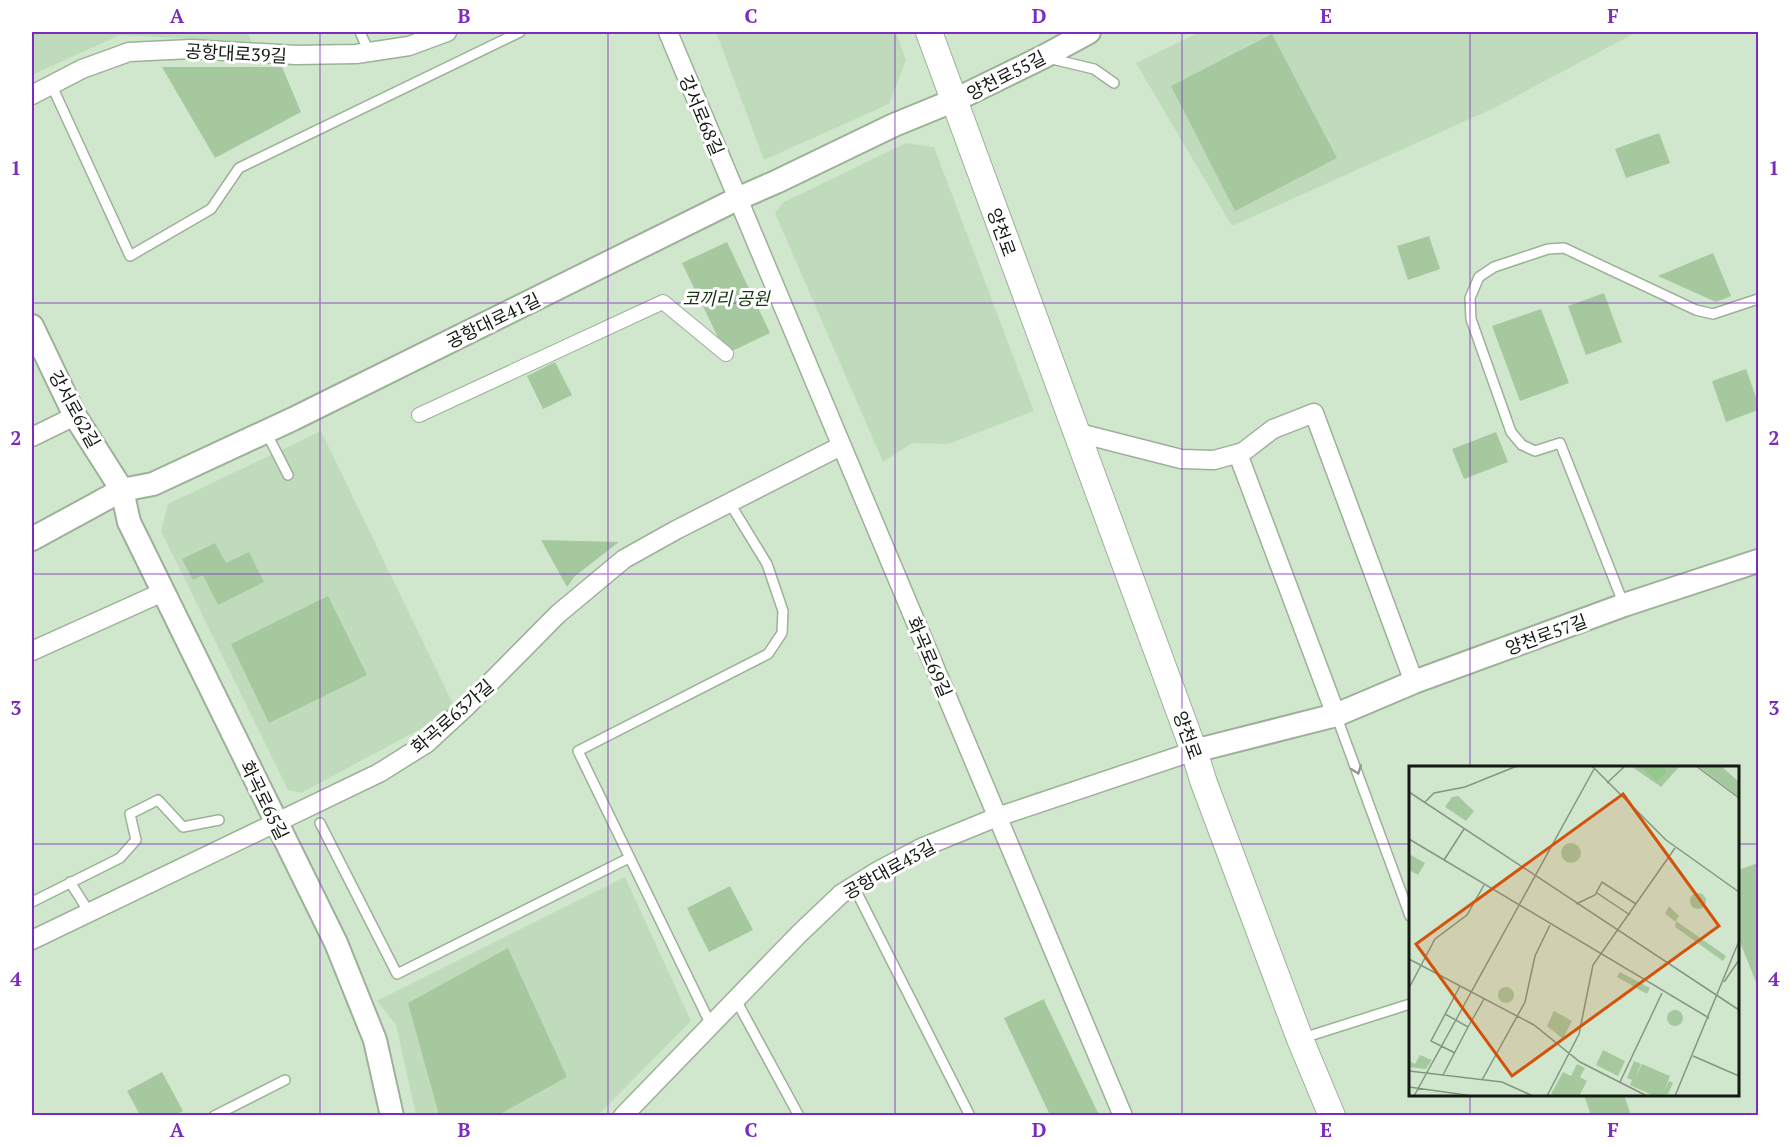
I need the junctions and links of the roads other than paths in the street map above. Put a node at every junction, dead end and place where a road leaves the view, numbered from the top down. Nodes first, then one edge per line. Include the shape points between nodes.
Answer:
1 (360, 32) edge
2 (447, 32) edge
3 (520, 32) edge
4 (668, 32) edge
5 (929, 32) edge
6 (1089, 32) edge
7 (369, 52) junction
8 (1043, 57) junction
9 (51, 84) junction
10 (1114, 84) dead end
11 (32, 95) edge
12 (955, 100) junction
13 (737, 199) junction
14 (1758, 299) edge
15 (32, 326) edge
16 (726, 354) dead end
17 (418, 415) dead end
18 (75, 416) junction
19 (266, 432) junction
20 (1075, 432) junction
21 (32, 437) edge
22 (841, 446) junction
23 (1238, 454) junction
24 (288, 475) dead end
25 (122, 490) junction
26 (729, 502) junction
27 (32, 540) edge
28 (1758, 561) edge
29 (163, 592) junction
30 (1624, 605) junction
31 (32, 651) edge
32 (1414, 682) junction
33 (1336, 715) junction
34 (1194, 751) junction
35 (996, 817) junction
36 (219, 820) dead end
37 (276, 821) junction
38 (320, 823) dead end
39 (629, 858) junction
40 (70, 882) junction
41 (854, 887) junction
42 (32, 902) edge
43 (89, 912) junction
44 (1409, 913) edge
45 (32, 940) edge
46 (736, 1000) junction
47 (1409, 1004) edge
48 (711, 1025) junction
49 (1300, 1039) junction
50 (285, 1080) dead end
51 (214, 1116) edge
52 (392, 1116) edge
53 (623, 1116) edge
54 (799, 1116) edge
55 (970, 1116) edge
56 (1123, 1116) edge
57 (1332, 1116) edge

1 - 7 lane
2 - 7 street, 공항대로39길 via 409,46
3 - 9 lane via 239,168 211,208 130,256
4 - 13 street, 강서로68길
5 - 12 main road, 양천로
6 - 8 street, 양천로55길
7 - 9 street, 공항대로39길 via 296,56 191,49 129,52
8 - 10 lane via 1094,69
8 - 12 street, 양천로55길
9 - 11 street, 공항대로39길
12 - 13 street, 공항대로41길
12 - 20 main road, 양천로
13 - 19 street, 공항대로41길
13 - 22 street, 화곡로69길
14 - 30 lane via 1713,314 1696,310 1564,248 1548,249 1494,267 1479,277 1470,298 1471,319 1511,432 1522,445 1535,451 1560,443
15 - 18 street, 강서로62길
16 - 17 street via 663,302
18 - 21 street
18 - 25 street, 강서로62길
19 - 24 lane
19 - 25 street, 공항대로41길 via 153,484
20 - 23 street via 1181,459 1214,460
20 - 34 main road, 양천로
22 - 26 street, 화곡로63가길
22 - 35 street, 화곡로69길
23 - 32 street via 1273,429 1314,413
23 - 33 street
25 - 27 street, 공항대로41길
25 - 29 street, 화곡로65길 via 129,522
26 - 37 street, 화곡로63가길 via 624,559 558,614 427,743 379,773
26 - 39 lane via 767,564 783,611 782,633 768,654 578,751
28 - 30 street, 양천로57길
29 - 31 street
29 - 37 street, 화곡로65길
30 - 32 street, 양천로57길
32 - 33 street, 양천로57길
33 - 34 street, 양천로57길
33 -> 44 lane
34 - 35 street, 공항대로43길
34 - 49 main road, 양천로
35 - 41 street, 공항대로43길 via 921,848
35 - 56 street, 화곡로69길
36 - 40 lane via 183,827 158,800 130,814 136,840 120,858
37 - 43 street, 화곡로63가길
37 - 52 street, 화곡로65길 via 336,943 375,1040
38 - 39 lane via 397,974
39 - 48 lane
40 - 42 lane
40 - 43 lane
41 - 46 street, 공항대로43길 via 841,894
41 - 55 lane
43 - 45 street, 화곡로63가길
46 - 48 street, 공항대로43길
46 - 54 lane
47 - 49 lane
48 - 53 street, 공항대로43길
49 - 57 main road, 양천로
50 - 51 lane

